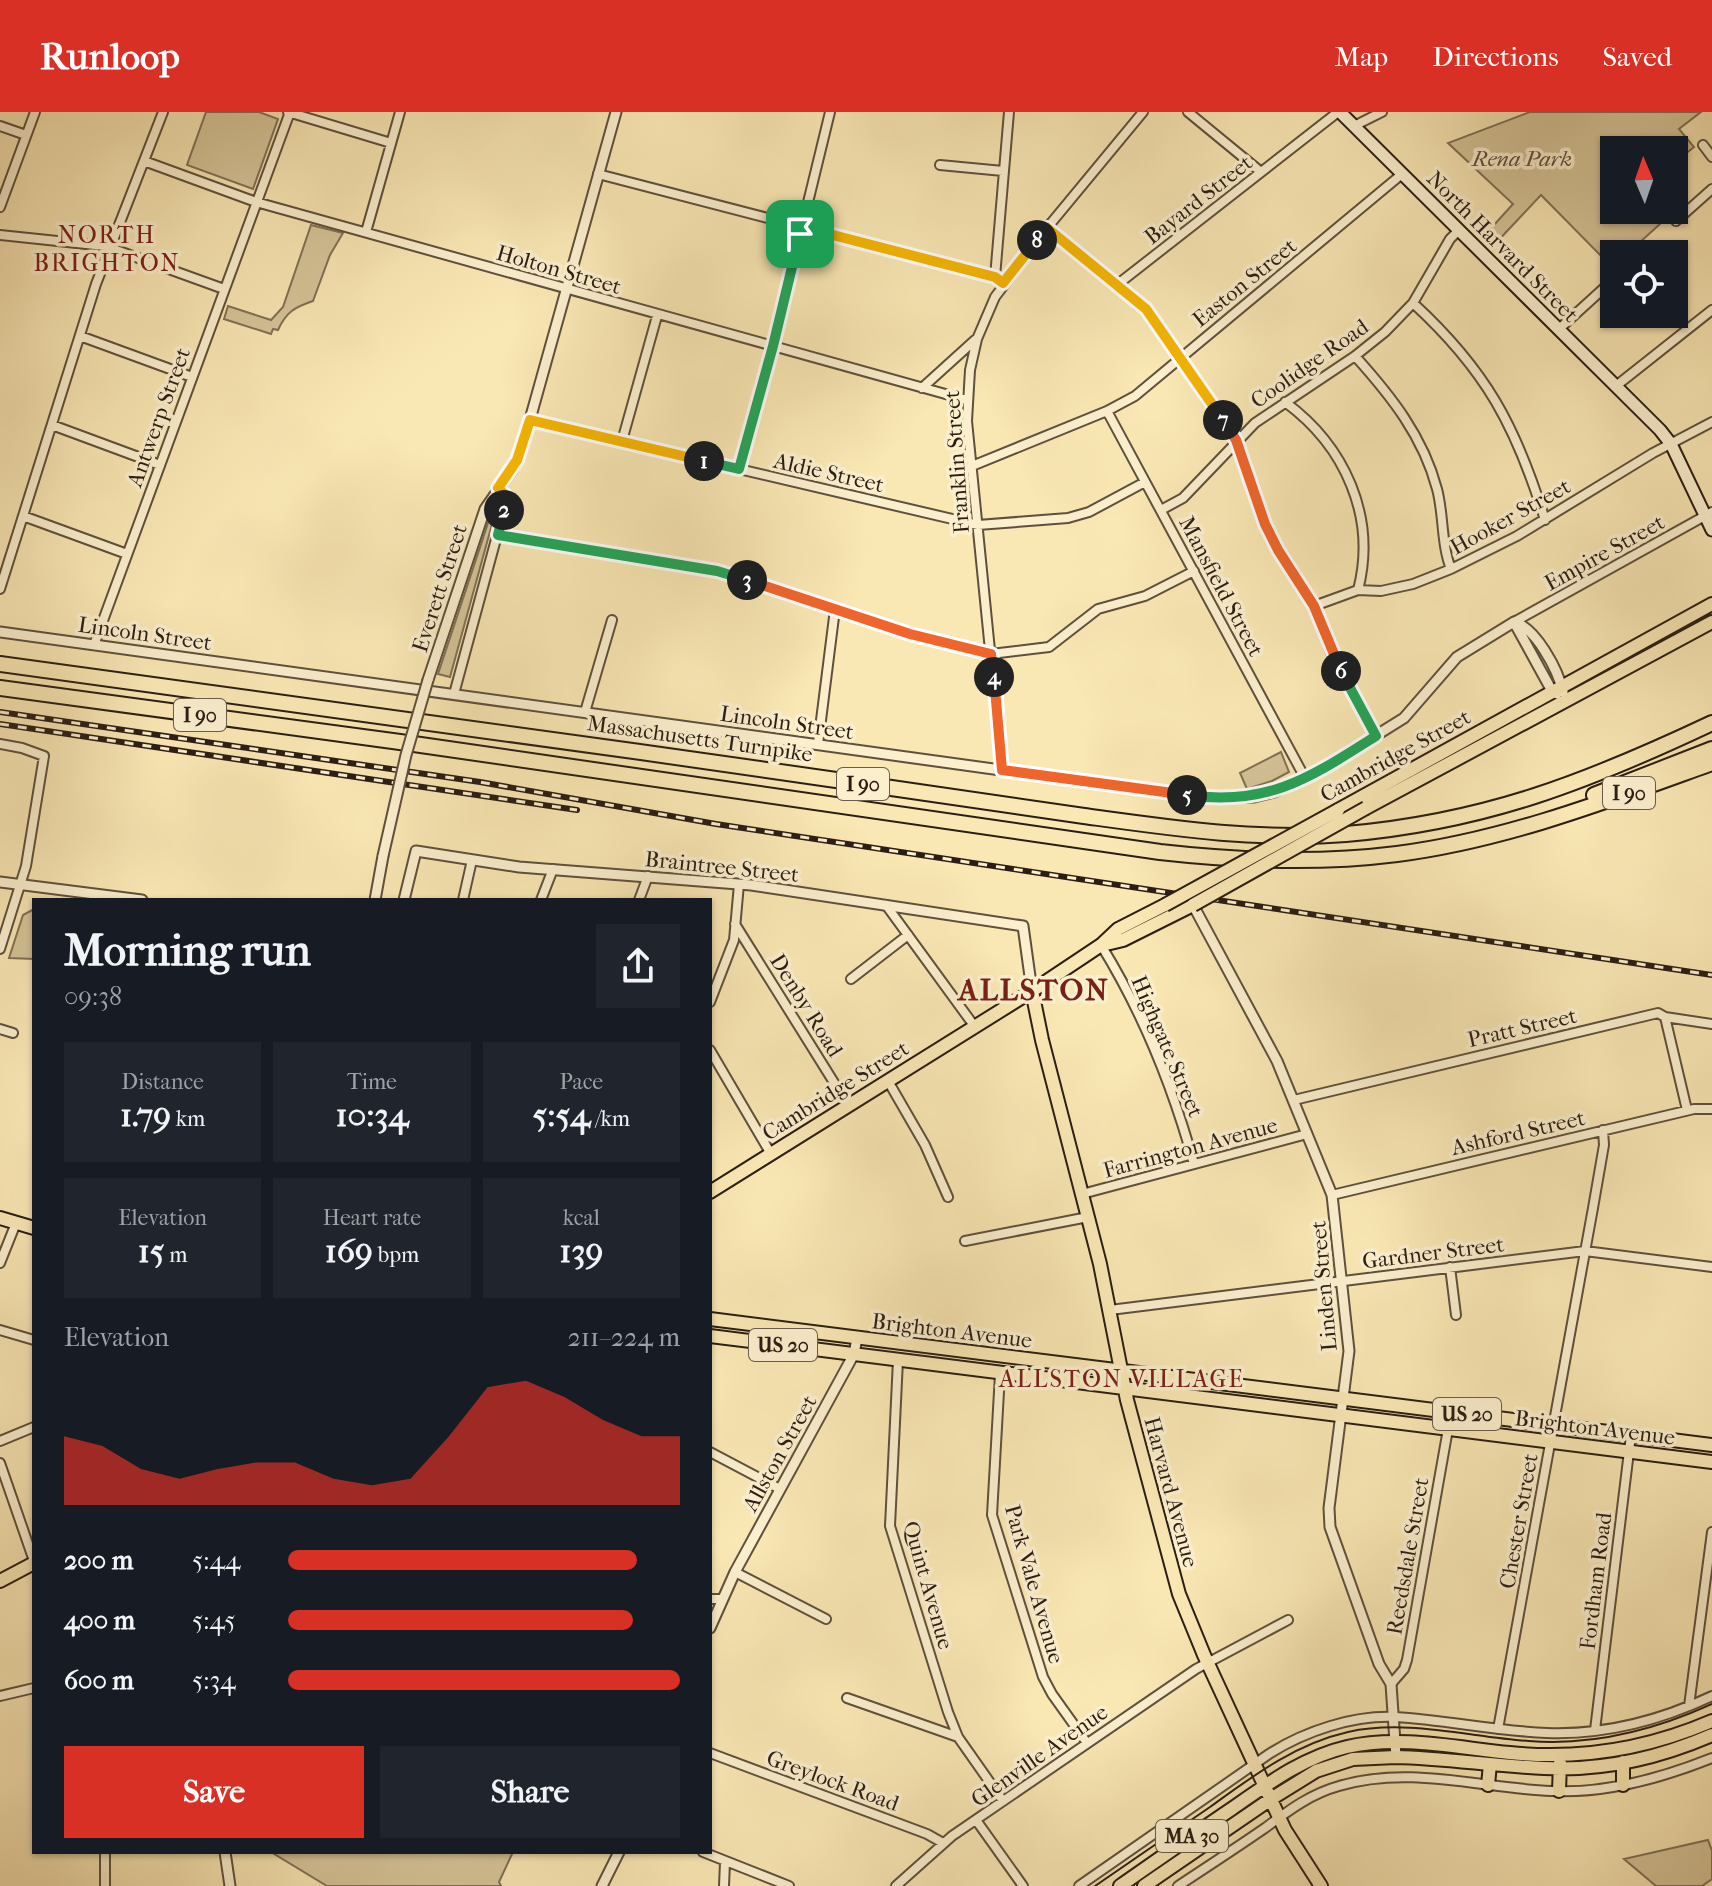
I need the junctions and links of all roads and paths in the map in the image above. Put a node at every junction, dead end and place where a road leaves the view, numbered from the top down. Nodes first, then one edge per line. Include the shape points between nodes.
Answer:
1 (35, 112) edge
2 (163, 112) edge
3 (289, 112) edge
4 (400, 112) edge
5 (616, 112) edge
6 (830, 112) edge
7 (1009, 112) edge
8 (1129, 112) edge
9 (1188, 112) edge
10 (1339, 112) edge
11 (1382, 112) edge
12 (1142, 113) edge
13 (0, 126) edge
14 (1354, 126) junction
15 (26, 135) junction
16 (391, 143) junction
17 (1703, 145) dead end
18 (1712, 157) edge
19 (144, 161) junction
20 (940, 165) dead end
21 (1003, 171) junction
22 (1261, 172) junction
23 (598, 174) junction
24 (1402, 174) junction
25 (1712, 189) edge
26 (256, 202) junction
27 (0, 207) edge
28 (1688, 210) edge
29 (802, 227) junction
30 (1047, 228) junction
31 (1459, 230) junction
32 (366, 232) junction
33 (0, 235) edge
34 (110, 247) junction
35 (995, 277) junction
36 (1003, 283) junction
37 (1118, 284) junction
38 (224, 289) junction
39 (566, 290) junction
40 (1600, 292) edge
41 (1413, 303) junction
42 (1712, 310) edge
43 (657, 316) junction
44 (1559, 329) junction
45 (80, 336) junction
46 (977, 339) junction
47 (773, 346) junction
48 (1355, 356) junction
49 (1180, 358) junction
50 (192, 377) junction
51 (1616, 386) junction
52 (922, 388) junction
53 (967, 400) junction
54 (1285, 402) junction
55 (1107, 411) junction
56 (530, 420) junction
57 (1712, 422) edge
58 (52, 425) junction
59 (1236, 440) junction
60 (622, 441) junction
61 (1671, 444) junction
62 (160, 465) junction
63 (972, 466) junction
64 (739, 469) junction
65 (1145, 482) junction
66 (498, 488) junction
67 (1161, 510) junction
68 (1708, 514) edge
69 (23, 516) junction
70 (1545, 520) junction
71 (978, 525) junction
72 (1712, 530) edge
73 (498, 535) junction
74 (127, 554) junction
75 (1451, 569) junction
76 (1194, 571) junction
77 (0, 589) edge
78 (1358, 590) junction
79 (1712, 604) edge
80 (1314, 606) junction
81 (835, 609) junction
82 (612, 620) dead end
83 (1514, 622) junction
84 (1712, 622) edge
85 (0, 632) edge
86 (94, 645) junction
87 (991, 654) junction
88 (0, 664) edge
89 (0, 688) edge
90 (1557, 688) junction
91 (454, 694) junction
92 (1566, 701) junction
93 (585, 712) junction
94 (1712, 713) edge
95 (1712, 723) edge
96 (1376, 736) junction
97 (0, 744) edge
98 (818, 744) junction
99 (1712, 749) edge
100 (1712, 763) edge
101 (1002, 770) junction
102 (1611, 770) junction
103 (1305, 778) junction
104 (1458, 843) junction
105 (472, 860) junction
106 (553, 869) junction
107 (648, 876) junction
108 (0, 882) edge
109 (739, 884) junction
110 (20, 885) junction
111 (120, 898) edge
112 (375, 898) edge
113 (404, 898) edge
114 (463, 898) edge
115 (542, 898) edge
116 (640, 898) edge
117 (886, 905) junction
118 (1192, 908) junction
119 (735, 924) junction
120 (908, 935) junction
121 (1101, 945) junction
122 (0, 949) edge
123 (851, 979) dead end
124 (1032, 991) junction
125 (712, 997) edge
126 (1665, 1017) junction
127 (1712, 1024) edge
128 (975, 1027) junction
129 (0, 1029) edge
130 (13, 1033) dead end
131 (712, 1053) edge
132 (888, 1081) junction
133 (1294, 1100) junction
134 (848, 1105) junction
135 (1712, 1109) edge
136 (1687, 1110) junction
137 (1603, 1130) junction
138 (1307, 1134) junction
139 (771, 1154) junction
140 (1194, 1164) junction
141 (712, 1191) edge
142 (1082, 1194) junction
143 (1332, 1195) junction
144 (948, 1197) dead end
145 (1088, 1217) junction
146 (0, 1218) edge
147 (16, 1223) junction
148 (32, 1227) edge
149 (965, 1241) dead end
150 (1585, 1251) junction
151 (0, 1263) edge
152 (1450, 1267) junction
153 (1712, 1267) edge
154 (1342, 1280) junction
155 (1110, 1310) junction
156 (1456, 1315) dead end
157 (712, 1319) edge
158 (0, 1330) edge
159 (857, 1338) junction
160 (32, 1339) edge
161 (712, 1340) edge
162 (854, 1354) junction
163 (898, 1360) junction
164 (1121, 1372) junction
165 (1000, 1374) junction
166 (1125, 1390) junction
167 (1344, 1399) junction
168 (1341, 1416) junction
169 (1554, 1425) junction
170 (32, 1428) edge
171 (1448, 1429) junction
172 (1631, 1435) junction
173 (0, 1441) edge
174 (1551, 1441) junction
175 (1712, 1445) edge
176 (1629, 1452) junction
177 (712, 1453) edge
178 (1712, 1462) edge
179 (0, 1463) edge
180 (780, 1489) junction
181 (1712, 1532) edge
182 (32, 1556) edge
183 (32, 1563) edge
184 (735, 1572) junction
185 (0, 1581) edge
186 (712, 1599) edge
187 (722, 1599) junction
188 (826, 1619) dead end
189 (1288, 1620) dead end
190 (712, 1623) edge
191 (1207, 1662) junction
192 (1391, 1684) junction
193 (32, 1688) edge
194 (0, 1696) edge
195 (1712, 1696) edge
196 (847, 1698) dead end
197 (1689, 1706) junction
198 (1393, 1717) junction
199 (1712, 1721) edge
200 (1498, 1729) junction
201 (1595, 1730) junction
202 (1712, 1735) edge
203 (958, 1737) junction
204 (1395, 1742) junction
205 (1087, 1743) junction
206 (712, 1754) edge
207 (1396, 1757) junction
208 (1712, 1758) edge
209 (1560, 1762) junction
210 (1623, 1762) junction
211 (1255, 1764) junction
212 (1490, 1764) junction
213 (1397, 1776) junction
214 (1488, 1785) junction
215 (1623, 1785) junction
216 (1265, 1786) junction
217 (1559, 1791) junction
218 (1271, 1799) junction
219 (1003, 1801) junction
220 (1279, 1817) junction
221 (976, 1820) junction
222 (943, 1843) junction
223 (105, 1854) edge
224 (225, 1854) edge
225 (618, 1854) edge
226 (707, 1854) edge
227 (725, 1862) junction
228 (105, 1886) edge
229 (230, 1886) edge
230 (602, 1886) edge
231 (724, 1886) edge
232 (789, 1886) edge
233 (896, 1886) edge
234 (1023, 1886) edge
235 (1079, 1886) edge
236 (1120, 1886) edge
237 (1144, 1886) edge
238 (1178, 1886) edge
239 (1321, 1886) edge

1 - 15 street
2 - 19 street
3 - 16 street
3 - 26 street, Antwerp Street
4 - 16 street
5 - 23 street, Everett Street
6 - 29 street
7 - 21 street
8 - 12 street
9 - 22 street
10 - 14 main road, North Harvard Street
10 - 22 street, Bayard Street
11 - 14 street
12 - 30 street, Franklin Street
13 - 15 street
14 - 24 main road, North Harvard Street
15 - 27 street
16 - 32 street
17 - 18 street
19 - 26 street, Holton Street
19 - 34 street
20 - 21 street
21 - 35 street
22 - 37 street, Bayard Street
23 - 29 street
23 - 39 street, Everett Street
24 - 31 main road, North Harvard Street
24 - 49 street, Easton Street
25 - 28 street
26 - 32 street, Holton Street
26 - 38 street, Antwerp Street
29 - 35 street
29 - 47 street
30 - 36 street, Franklin Street
30 - 37 street
31 - 41 street, Coolidge Road
31 - 44 main road, North Harvard Street
32 - 39 street, Holton Street
33 - 34 street
34 - 38 street
34 - 45 street
35 - 36 street
36 - 46 street, Franklin Street
37 - 49 street via 1146,309
38 - 50 street, Antwerp Street
39 - 43 street, Holton Street
39 - 56 street, Everett Street
40 - 44 street
41 - 48 street, Coolidge Road
41 - 70 street via 1445,333 1492,392 1525,458
42 - 51 street
43 - 47 street, Holton Street
43 - 60 street
44 - 51 main road, North Harvard Street
45 - 50 street
45 - 58 street
46 - 52 street
46 - 53 street, Franklin Street
47 - 52 street, Holton Street
47 - 64 street
48 - 54 street, Coolidge Road
48 - 75 street via 1401,410 1425,455 1437,488
49 - 55 street, Easton Street via 1135,396
49 - 59 street
50 - 62 street, Antwerp Street
51 - 61 main road, North Harvard Street
52 - 53 street, Holton Street
53 - 63 street, Franklin Street
54 - 59 street, Coolidge Road
54 - 78 street via 1327,444 1358,502 1365,551
55 - 63 street, Easton Street
55 - 65 street, Mansfield Street
56 - 60 street, Aldie Street
56 - 66 street, Everett Street via 517,460
57 - 61 street, Hooker Street
58 - 62 street
58 - 69 street
59 - 67 street, Coolidge Road via 1183,498
59 - 80 street via 1265,524
60 - 64 street, Aldie Street
61 - 68 main road, North Harvard Street
61 - 70 street, Hooker Street
62 - 74 street, Antwerp Street
63 - 71 street, Franklin Street
64 - 71 street, Aldie Street
65 - 67 street, Mansfield Street
65 - 71 street, Aldie Street via 1068,518
66 - 73 street via 506,500
66 - 112 street, Everett Street, bridge via 485,509 412,731
67 - 76 street, Mansfield Street
68 - 72 main road, North Harvard Street
68 - 83 street, Empire Street
69 - 74 street
69 - 77 street
70 - 75 street, Hooker Street
71 - 87 street, Franklin Street
73 - 81 street via 717,571
73 - 91 street
74 - 86 street, Antwerp Street
75 - 78 street, Hooker Street via 1404,586
76 - 87 street via 1145,596 1098,609 1049,647
76 - 103 street, Mansfield Street
78 - 80 street, Hooker Street
79 - 90 main road, Cambridge Street
80 - 96 street via 1332,655
81 - 87 street
81 - 98 street
82 - 93 street
83 - 90 street via 1535,636
83 - 96 street, Lincoln Street via 1461,653 1412,712
84 - 92 main road, Cambridge Street
85 - 86 street, Lincoln Street
86 - 91 street, Lincoln Street
87 - 101 street, Franklin Street
88 - 102 highway, Massachusetts Turnpike / I 90 via 1226,833 1312,836 1412,826 1512,805
89 - 104 highway, Massachusetts Turnpike / I 90 via 1195,856 1333,860
90 - 92 street
90 - 121 main road, Cambridge Street, bridge via 1118,929
91 - 93 street, Lincoln Street
92 - 118 main road, Cambridge Street, bridge
93 - 98 street, Lincoln Street
94 - 102 highway
95 - 102 highway, Massachusetts Turnpike / I 90
96 - 103 street, Lincoln Street
97 - 110 street via 44,756
98 - 101 street, Lincoln Street
99 - 104 highway
100 - 104 highway, Massachusetts Turnpike / I 90 via 1566,815
101 - 103 street, Lincoln Street via 1218,799 1254,797
105 - 106 street, Braintree Street
105 - 113 street, Braintree Street via 416,851
105 - 114 street
106 - 107 street, Braintree Street
106 - 115 street
107 - 109 street, Braintree Street
107 - 116 street
108 - 110 street
109 - 117 street, Braintree Street
109 - 119 street
110 - 111 street
110 - 122 street
117 - 120 street
117 - 124 street, Braintree Street via 1023,926
118 - 121 main road, Cambridge Street
118 - 133 street, Linden Street
119 - 125 street
119 - 134 street, Denby Road
120 - 123 street
120 - 128 street
121 - 124 main road, Cambridge Street
121 - 140 street, Highgate Street via 1177,1103
124 - 128 main road, Cambridge Street
124 - 142 main road, Harvard Avenue
126 - 127 street, Pratt Street
126 - 133 street, Pratt Street via 1654,1014
126 - 136 street
128 - 132 main road, Cambridge Street
129 - 130 street
131 - 139 street
132 - 134 main road, Cambridge Street
132 - 144 street
133 - 138 street, Linden Street
134 - 139 main road, Cambridge Street
135 - 136 street, Ashford Street
136 - 137 street, Ashford Street
137 - 143 street, Ashford Street
137 - 150 street, Chester Street
138 - 140 street, Farrington Avenue
138 - 143 street, Linden Street
139 - 141 main road, Cambridge Street
140 - 142 street, Farrington Avenue
142 - 145 main road, Harvard Avenue
143 - 154 street, Linden Street
145 - 149 street
145 - 155 main road, Harvard Avenue
146 - 147 main road
147 - 148 main road
147 - 151 street
150 - 152 street, Gardner Street
150 - 153 street, Gardner Street
150 - 169 street, Chester Street
152 - 154 street, Gardner Street
152 - 156 street
154 - 155 street, Gardner Street
154 - 167 street, Linden Street via 1349,1340
155 - 164 main road, Harvard Avenue
157 - 159 main road, Brighton Avenue / US 20
158 - 160 street
159 - 162 street, Allston Street
159 - 164 main road, Brighton Avenue / US 20
161 - 162 main road, Brighton Avenue / US 20
162 - 163 main road, Brighton Avenue / US 20
162 - 180 street, Allston Street
163 - 165 main road, Brighton Avenue / US 20
163 - 203 street, Quint Avenue via 890,1526
164 - 166 main road, Harvard Avenue
164 - 167 main road, Brighton Avenue / US 20
165 - 166 main road, Brighton Avenue / US 20
165 - 205 street, Park Vale Avenue via 992,1515 1043,1677
166 - 168 main road, Brighton Avenue / US 20
166 - 191 main road, Harvard Avenue via 1168,1558
167 - 168 street, Linden Street
167 - 169 main road, Brighton Avenue / US 20
168 - 171 main road, Brighton Avenue / US 20
168 - 192 street, Linden Street via 1330,1527
169 - 172 main road, Brighton Avenue / US 20
169 - 174 street, Chester Street
170 - 173 street
171 - 174 main road, Brighton Avenue / US 20
171 - 192 street, Reedsdale Street via 1407,1660
172 - 175 main road, Brighton Avenue / US 20
172 - 176 street, Fordham Road
174 - 176 main road, Brighton Avenue / US 20
174 - 200 street, Chester Street
176 - 178 main road, Brighton Avenue / US 20
176 - 201 street, Fordham Road
177 - 180 street
179 - 182 street
180 - 184 street, Allston Street
181 - 197 street
183 - 185 main road
184 - 187 street, Allston Street
184 - 188 street
186 - 187 street
187 - 190 street, Allston Street
189 - 191 street, Glenville Avenue
191 - 205 street, Glenville Avenue
191 - 211 main road, Harvard Avenue
192 - 198 street
193 - 194 street
195 - 197 street
196 - 203 street
197 - 201 street via 1643,1722
198 - 200 street
198 - 204 street
198 - 211 street via 1322,1729
199 - 209 main road, MA 30 via 1641,1746
200 - 201 street
202 - 210 main road, MA 30
203 - 219 street, Quint Avenue
204 - 207 street
204 - 209 main road, MA 30
204 - 216 main road, MA 30 via 1334,1750
205 - 219 street, Glenville Avenue
206 - 222 street, Greylock Road
207 - 212 main road, MA 30
207 - 213 street
207 - 218 main road, MA 30 via 1364,1758 1316,1771
208 - 215 street
209 - 210 main road, MA 30
209 - 212 main road, MA 30
209 - 217 main road
210 - 215 main road
211 - 216 main road, Harvard Avenue
211 - 235 street
212 - 214 main road
213 - 214 street
213 - 220 street via 1321,1792
214 - 217 street
215 - 217 street
216 - 218 main road, Harvard Avenue
216 - 236 main road, MA 30
218 - 220 main road, Harvard Avenue
218 - 237 main road, MA 30
219 - 221 street, Glenville Avenue
220 - 238 street
220 - 239 main road, Harvard Avenue
221 - 222 street, Glenville Avenue
221 - 234 street
222 - 233 street, Glenville Avenue
223 - 228 street
224 - 229 street
225 - 230 street
226 - 227 street
227 - 231 street
227 - 232 street

